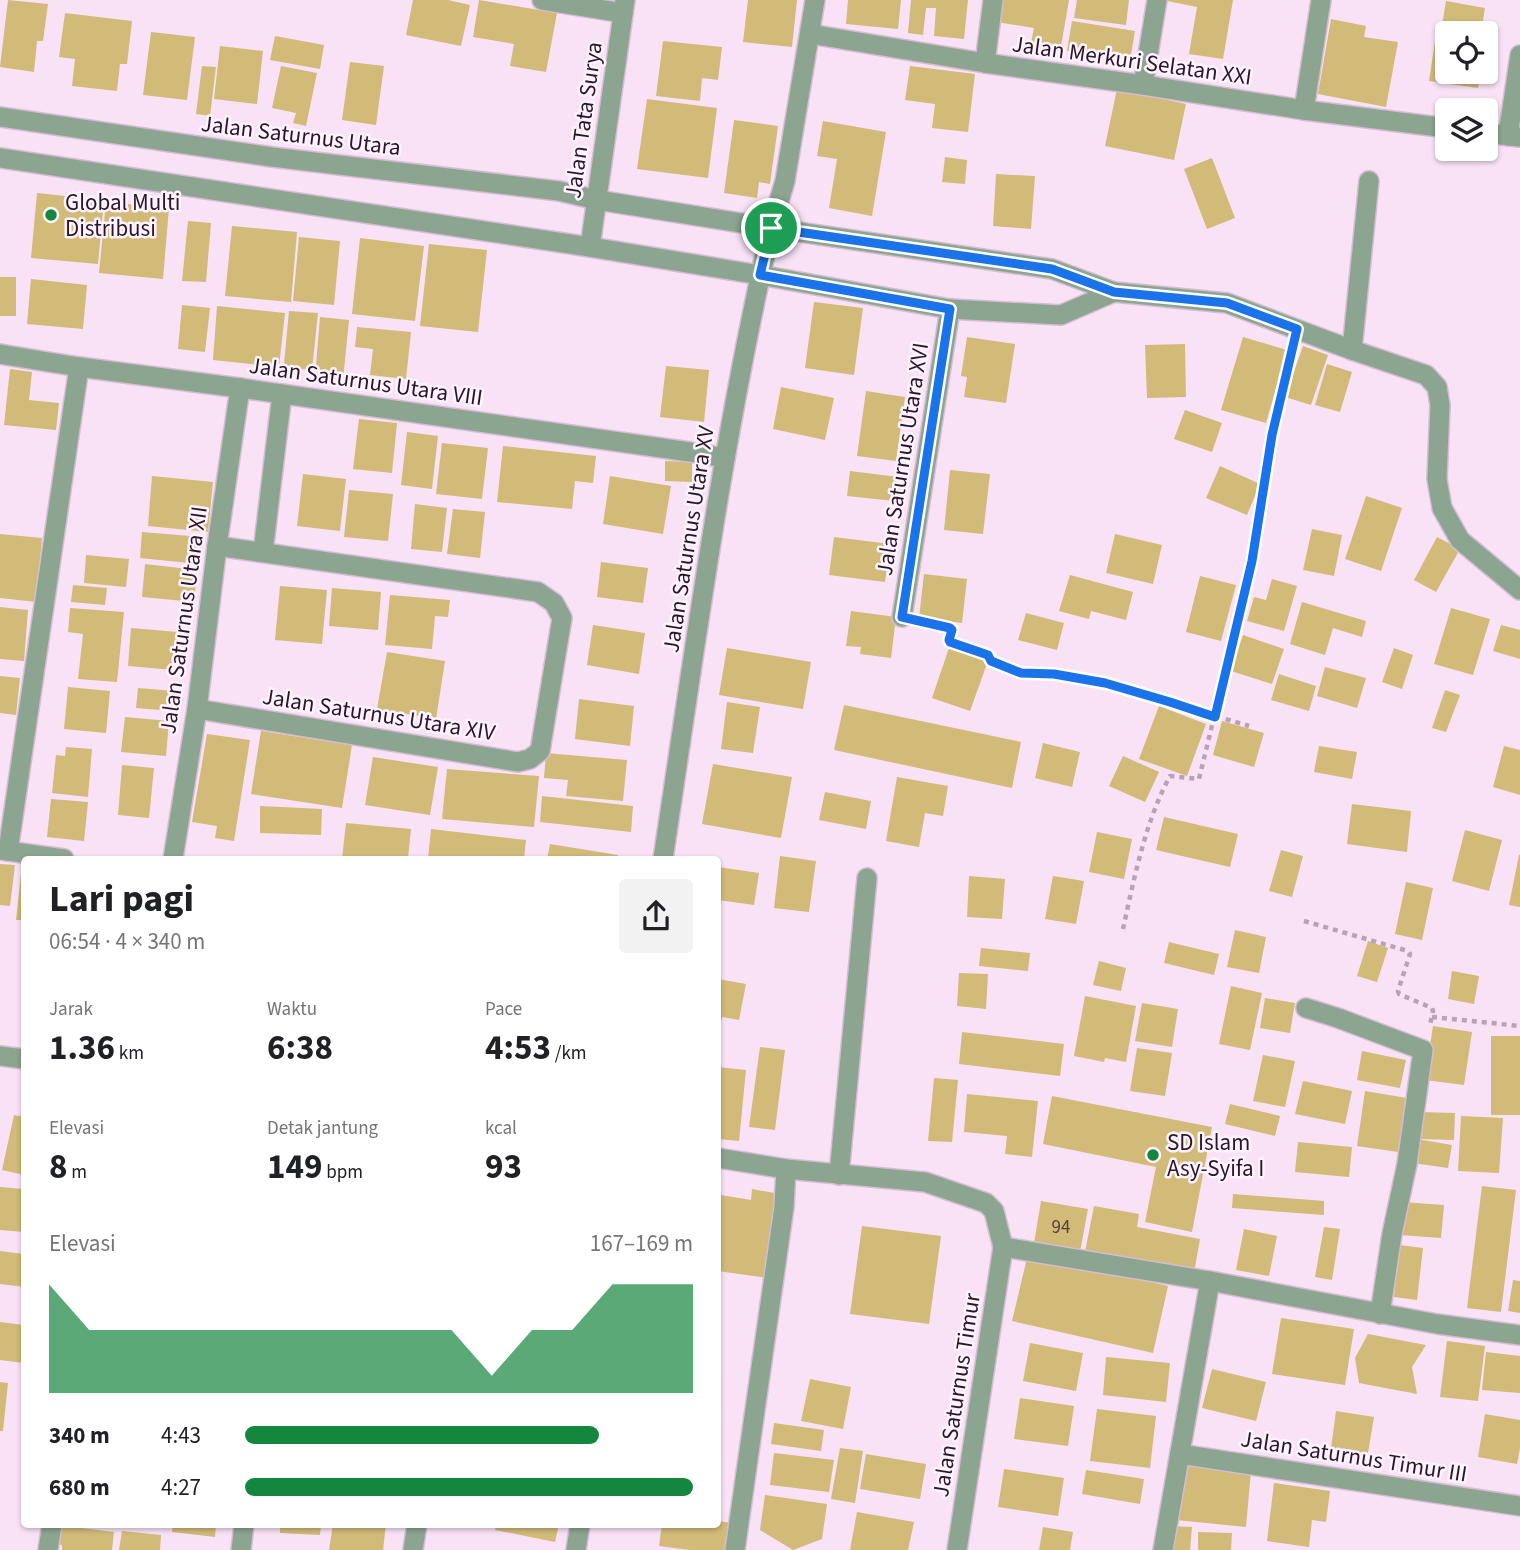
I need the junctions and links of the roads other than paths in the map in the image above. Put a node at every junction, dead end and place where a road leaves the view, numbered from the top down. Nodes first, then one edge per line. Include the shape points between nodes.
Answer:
1 (542, 0) edge
2 (815, 0) edge
3 (993, 0) edge
4 (1157, 0) edge
5 (1321, 0) edge
6 (624, 6) edge
7 (810, 34) junction
8 (1520, 55) edge
9 (985, 63) junction
10 (1143, 85) junction
11 (1304, 110) junction
12 (0, 117) edge
13 (1435, 126) edge
14 (1514, 137) edge
15 (0, 158) edge
16 (1369, 181) dead end
17 (597, 200) junction
18 (771, 228) junction
19 (590, 247) junction
20 (760, 275) junction
21 (1114, 292) junction
22 (950, 309) junction
23 (1352, 351) junction
24 (0, 354) edge
25 (79, 367) junction
26 (240, 388) junction
27 (282, 394) junction
28 (725, 458) junction
29 (217, 546) junction
30 (263, 552) junction
31 (1520, 590) edge
32 (902, 617) road end
33 (197, 709) junction
34 (4, 850) edge
35 (44, 856) edge
36 (173, 856) edge
37 (663, 856) edge
38 (867, 878) dead end
39 (1306, 1008) dead end
40 (0, 1056) edge
41 (21, 1059) edge
42 (721, 1158) edge
43 (786, 1169) junction
44 (839, 1175) junction
45 (1003, 1247) junction
46 (1210, 1281) junction
47 (1380, 1314) junction
48 (1520, 1335) edge
49 (1180, 1454) junction
50 (1520, 1506) edge
51 (51, 1528) edge
52 (243, 1528) edge
53 (416, 1528) edge
54 (579, 1528) edge
55 (48, 1550) edge
56 (240, 1550) edge
57 (413, 1550) edge
58 (576, 1550) edge
59 (735, 1550) edge
60 (957, 1550) edge
61 (1163, 1550) edge

1 - 6 street
2 - 7 street, Jalan Saturnus Utara XV
3 - 9 street
4 - 10 street
5 - 11 street
6 - 17 street, Jalan Tata Surya
7 - 9 street, Jalan Merkuri Selatan XXI
7 - 18 street, Jalan Saturnus Utara XV via 785,181
8 - 14 street
9 - 10 street, Jalan Merkuri Selatan XXI
10 - 11 street, Jalan Merkuri Selatan XXI
11 - 13 street, Jalan Merkuri Selatan XXI
12 - 17 street, Jalan Saturnus Utara via 272,157 559,191
15 - 19 street
16 - 23 street
17 - 18 street, Jalan Saturnus Utara
17 - 19 street, Jalan Tata Surya
18 - 20 street, Jalan Saturnus Utara XV
18 - 21 street, Jalan Saturnus Utara via 1052,269
19 - 20 street
20 - 22 street
20 - 28 street, Jalan Saturnus Utara XV
21 - 22 street via 1060,315
21 - 23 street via 1227,303
22 - 32 street, Jalan Saturnus Utara XVI
23 - 31 street via 1426,374 1437,387 1441,508 1460,540
24 - 25 street, Jalan Saturnus Utara VIII
25 - 26 street, Jalan Saturnus Utara VIII
25 - 34 street
26 - 27 street, Jalan Saturnus Utara VIII
26 - 29 street, Jalan Saturnus Utara XII
27 - 28 street, Jalan Saturnus Utara VIII
27 - 30 street
28 - 37 street, Jalan Saturnus Utara XV
29 - 30 street
29 - 33 street, Jalan Saturnus Utara XII
30 - 33 street, Jalan Saturnus Utara XIV via 538,592 546,597 562,618 540,751 518,762
33 - 36 street, Jalan Saturnus Utara XII
34 - 35 street
38 - 44 street
39 - 47 street via 1423,1050
40 - 41 street
42 - 43 street
43 - 44 street
43 - 59 street
44 - 45 street via 925,1182 986,1203 994,1211
45 - 46 street
45 - 60 street, Jalan Saturnus Timur
46 - 47 street
46 - 49 street
47 - 48 street
49 - 50 street, Jalan Saturnus Timur III
49 - 61 street
51 - 55 street
52 - 56 street
53 - 57 street
54 - 58 street

